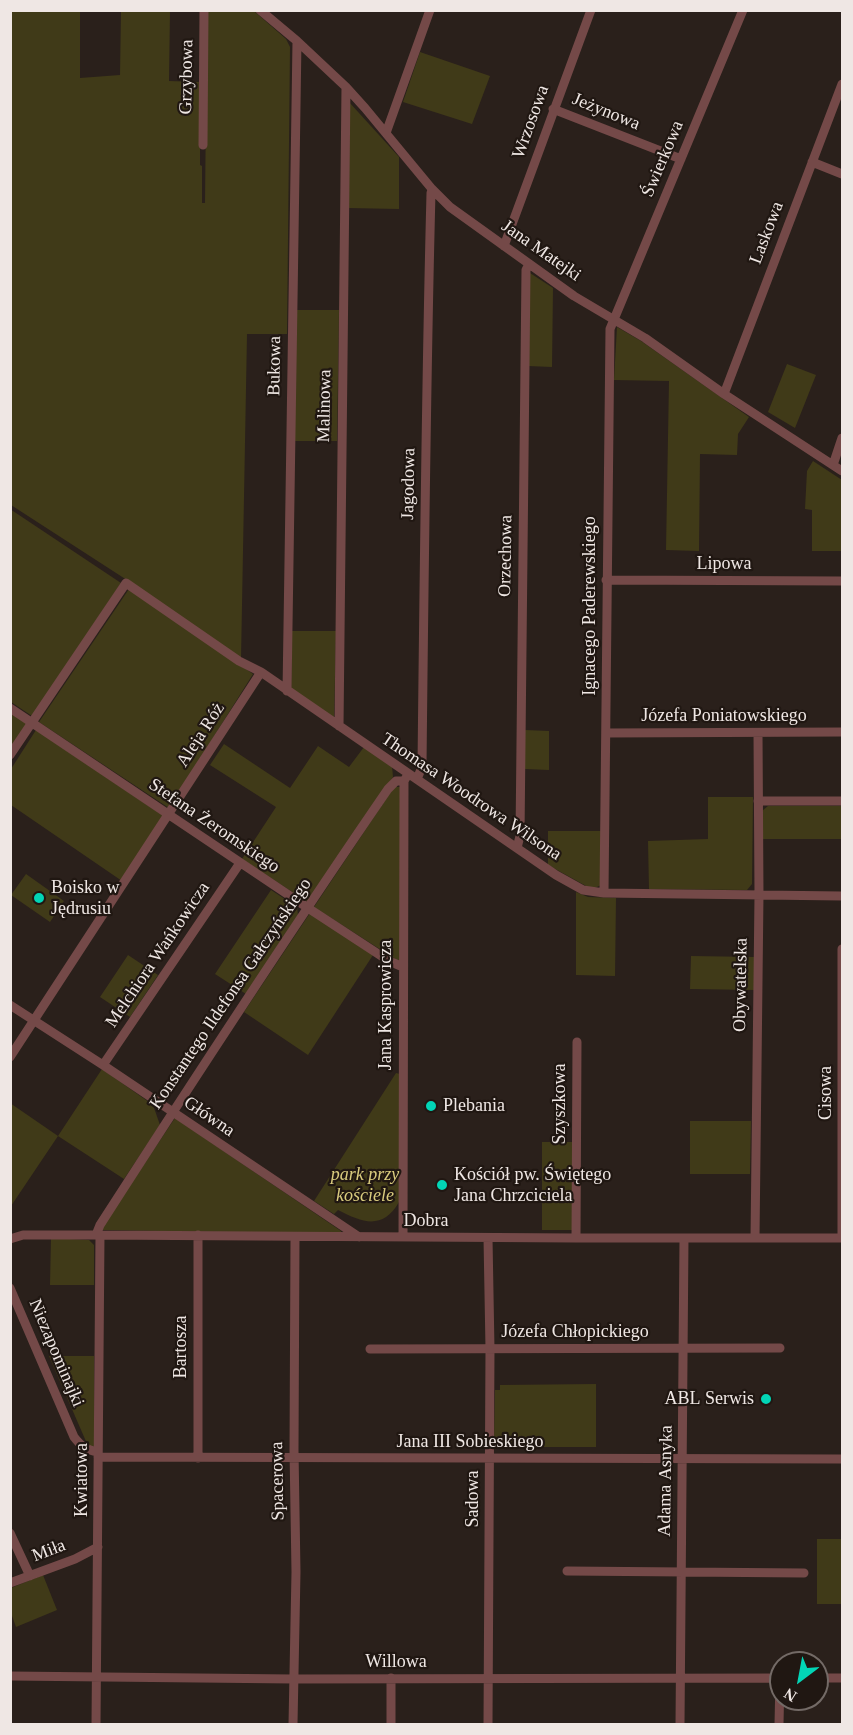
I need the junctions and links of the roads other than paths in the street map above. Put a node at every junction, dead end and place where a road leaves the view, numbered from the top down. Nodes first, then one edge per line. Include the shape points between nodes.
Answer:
1 (204, 10) edge
2 (260, 10) edge
3 (430, 10) edge
4 (591, 10) edge
5 (743, 10) edge
6 (297, 41) junction
7 (843, 84) edge
8 (346, 87) junction
9 (553, 109) junction
10 (386, 133) junction
11 (203, 145) dead end
12 (681, 159) junction
13 (812, 162) junction
14 (843, 174) edge
15 (432, 189) junction
16 (504, 246) junction
17 (529, 264) junction
18 (614, 320) junction
19 (724, 394) junction
20 (843, 438) edge
21 (833, 465) junction
22 (843, 471) edge
23 (606, 580) junction
24 (843, 581) edge
25 (261, 672) junction
26 (287, 691) junction
27 (10, 708) edge
28 (32, 723) junction
29 (339, 726) junction
30 (843, 732) edge
31 (606, 733) junction
32 (758, 733) junction
33 (10, 755) edge
34 (410, 778) junction
35 (758, 801) junction
36 (843, 801) edge
37 (169, 815) junction
38 (517, 848) junction
39 (240, 863) junction
40 (604, 893) junction
41 (759, 895) junction
42 (843, 896) edge
43 (308, 908) junction
44 (843, 949) edge
45 (403, 967) junction
46 (10, 1005) edge
47 (34, 1020) junction
48 (577, 1042) dead end
49 (10, 1057) edge
50 (103, 1065) junction
51 (172, 1112) junction
52 (98, 1235) junction
53 (198, 1236) junction
54 (359, 1236) junction
55 (295, 1237) junction
56 (403, 1238) junction
57 (488, 1238) junction
58 (576, 1238) junction
59 (684, 1238) junction
60 (755, 1238) junction
61 (842, 1238) edge
62 (10, 1239) edge
63 (10, 1288) edge
64 (684, 1348) junction
65 (780, 1348) dead end
66 (369, 1349) dead end
67 (490, 1349) junction
68 (98, 1454) junction
69 (198, 1458) junction
70 (294, 1458) junction
71 (489, 1458) junction
72 (682, 1458) junction
73 (843, 1459) edge
74 (10, 1533) edge
75 (98, 1547) junction
76 (567, 1570) dead end
77 (681, 1571) junction
78 (804, 1573) dead end
79 (30, 1576) junction
80 (10, 1583) edge
81 (10, 1676) edge
82 (96, 1678) junction
83 (391, 1678) junction
84 (488, 1678) junction
85 (681, 1678) junction
86 (769, 1678) edge
87 (293, 1679) junction
88 (96, 1725) edge
89 (293, 1725) edge
90 (391, 1725) edge
91 (488, 1725) edge
92 (680, 1725) edge

1 - 11 street, Grzybowa
2 - 6 street, Jana Matejki
3 - 10 street
4 - 9 street, Wrzosowa
5 - 12 street, Świerkowa
6 - 8 street, Jana Matejki
6 - 26 street, Bukowa
7 - 13 street, Laskowa
8 - 10 street, Jana Matejki
8 - 29 street, Malinowa
9 - 12 street, Jeżynowa
9 - 16 street, Wrzosowa
10 - 15 street, Jana Matejki
12 - 18 street, Świerkowa
13 - 14 street
13 - 19 street, Laskowa
15 - 16 street, Jana Matejki
15 - 34 street, Jagodowa via 422,767
16 - 17 street, Jana Matejki
17 - 18 street, Jana Matejki
17 - 38 street, Orzechowa
18 - 19 street, Jana Matejki
18 - 23 street, Ignacego Paderewskiego via 610,329
19 - 21 street, Jana Matejki
20 - 21 street
21 - 22 street, Jana Matejki
23 - 24 street, Lipowa
23 - 31 street, Ignacego Paderewskiego
25 - 26 street, Thomasa Woodrowa Wilsona
25 - 28 street, Thomasa Woodrowa Wilsona via 126,583
25 - 37 street, Aleja Róż
26 - 29 street, Thomasa Woodrowa Wilsona
27 - 28 street, Stefana Żeromskiego
28 - 33 street
28 - 37 street, Stefana Żeromskiego
29 - 34 street, Thomasa Woodrowa Wilsona
30 - 32 street, Józefa Poniatowskiego
31 - 32 street, Józefa Poniatowskiego
31 - 40 street, Ignacego Paderewskiego
32 - 35 street, Obywatelska
34 - 38 street, Thomasa Woodrowa Wilsona
34 - 43 street, Konstantego Ildefonsa Gałczyńskiego via 388,789
34 - 45 street, Jana Kasprowicza
35 - 36 street
35 - 41 street, Obywatelska
37 - 39 street, Stefana Żeromskiego
37 - 47 street, Aleja Róż
38 - 40 street, Thomasa Woodrowa Wilsona via 570,884
39 - 43 street, Stefana Żeromskiego
39 - 50 street, Melchiora Wańkowicza
40 - 41 street, Thomasa Woodrowa Wilsona
41 - 42 street, Thomasa Woodrowa Wilsona
41 - 60 street, Obywatelska
43 - 45 street, Stefana Żeromskiego
43 - 51 street, Konstantego Ildefonsa Gałczyńskiego
44 - 61 street, Cisowa
45 - 56 street, Jana Kasprowicza
46 - 47 street, Główna
47 - 49 street, Aleja Róż
47 - 50 street, Główna
48 - 58 street, Szyszkowa
50 - 51 street, Główna
51 - 52 street, Konstantego Ildefonsa Gałczyńskiego via 99,1225
51 - 54 street, Główna
52 - 53 street, Dobra
52 - 62 street, Dobra via 23,1235
52 - 68 street, Kwiatowa
53 - 55 street, Dobra
53 - 69 street, Bartosza
54 - 55 street, Dobra
54 - 56 street, Dobra
55 - 70 street, Spacerowa
56 - 57 street, Dobra
57 - 58 street, Dobra
57 - 67 street, Sadowa
58 - 59 street, Dobra
59 - 60 street, Dobra
59 - 64 street, Adama Asnyka
60 - 61 street, Dobra
63 - 68 street, Niezapominajki via 74,1437 81,1446
64 - 65 street, Józefa Chłopickiego
64 - 67 street, Józefa Chłopickiego
64 - 72 street, Adama Asnyka
66 - 67 street, Józefa Chłopickiego
67 - 71 street, Sadowa
68 - 69 street, Jana III Sobieskiego
68 - 75 street, Kwiatowa
69 - 70 street, Jana III Sobieskiego
70 - 71 street, Jana III Sobieskiego
70 - 87 street, Spacerowa
71 - 72 street, Jana III Sobieskiego
71 - 84 street, Sadowa
72 - 73 street, Jana III Sobieskiego
72 - 77 street, Adama Asnyka
74 - 79 street
75 - 79 street, Miła
75 - 82 street, Kwiatowa
76 - 77 street
77 - 78 street
77 - 85 street, Adama Asnyka
79 - 80 street, Miła
81 - 82 street, Willowa
82 - 87 street, Willowa
82 - 88 street, Kwiatowa
83 - 84 street, Willowa
83 - 87 street, Willowa
83 - 90 street
84 - 85 street, Willowa
84 - 91 street, Sadowa
85 - 86 street, Willowa
85 - 92 street, Adama Asnyka
87 - 89 street, Spacerowa

